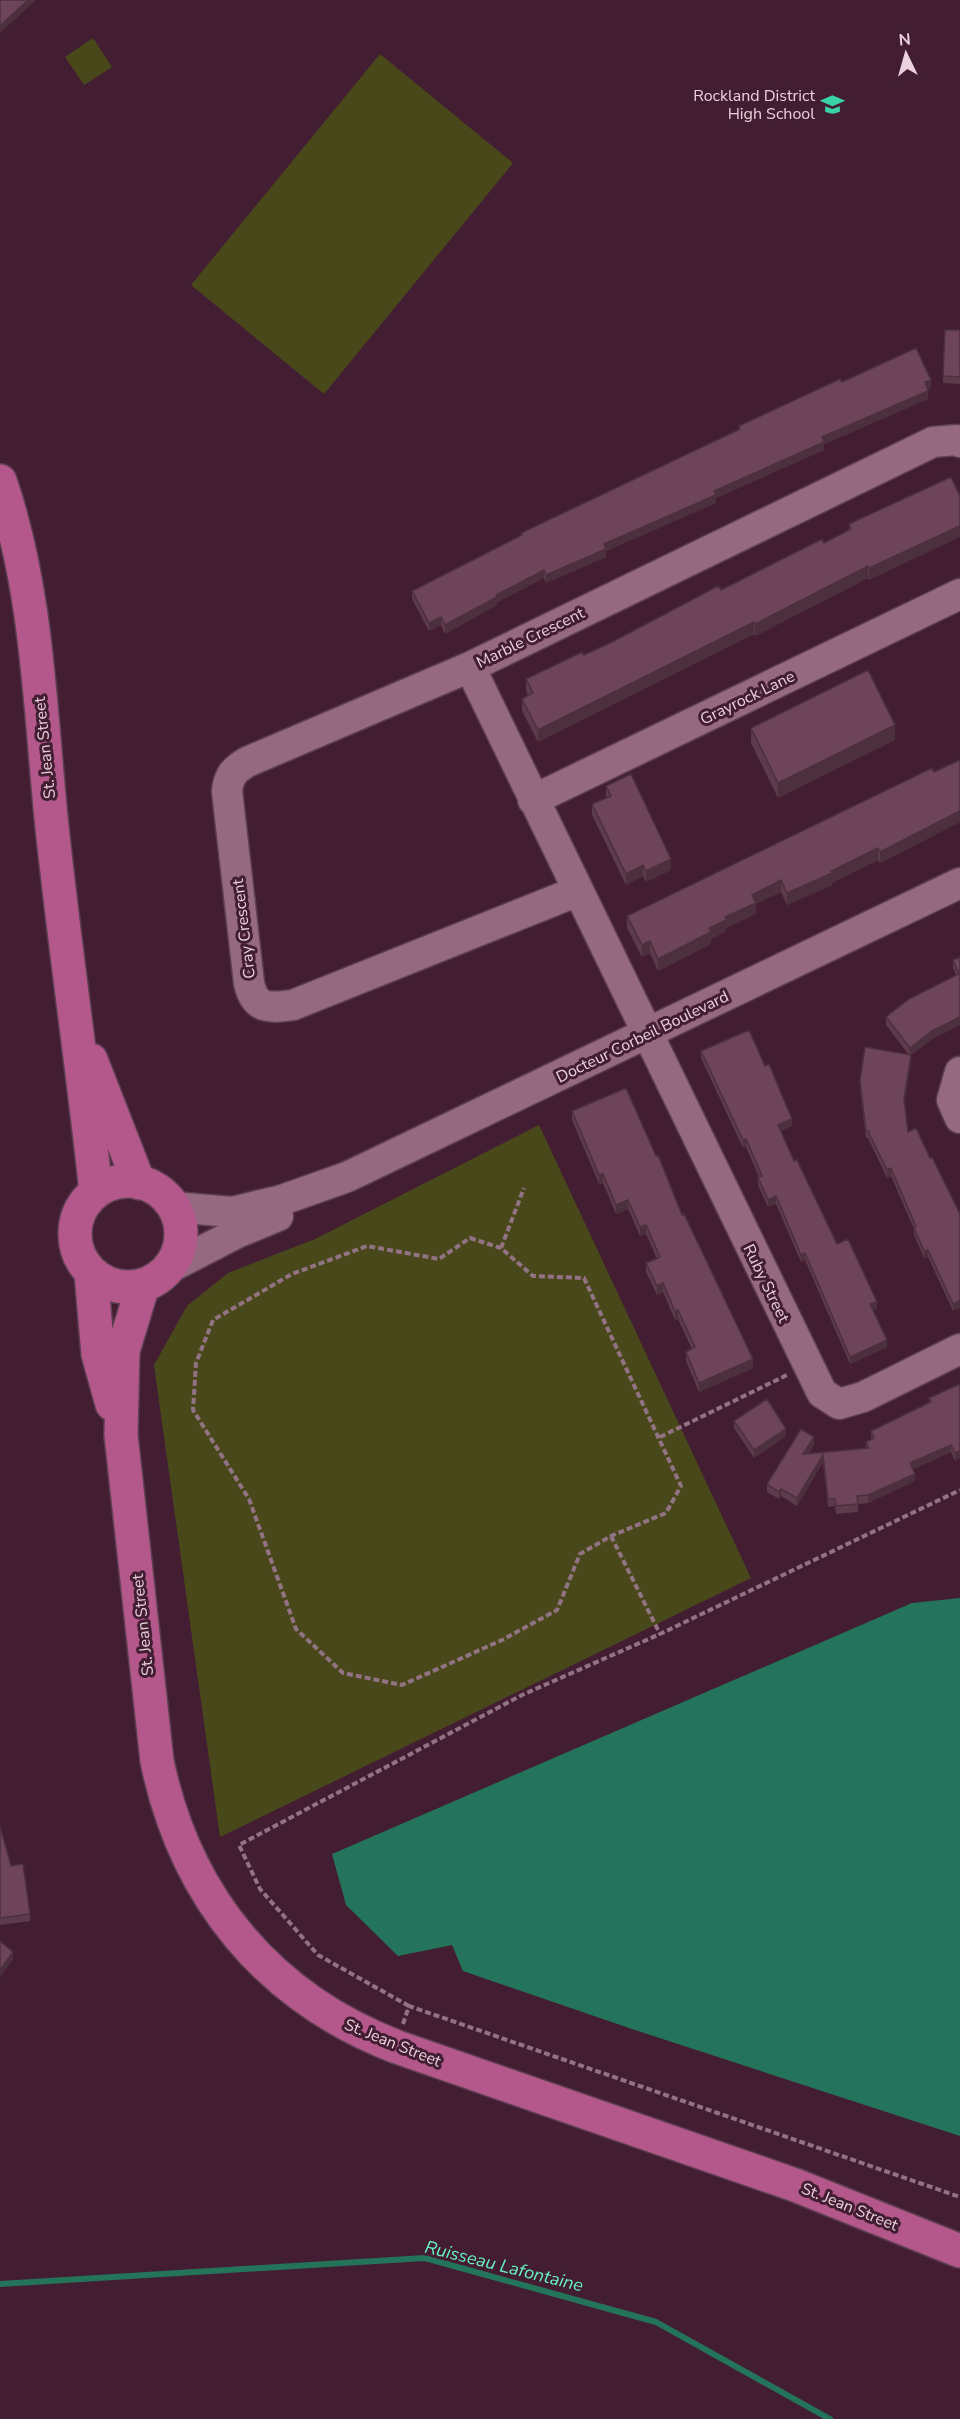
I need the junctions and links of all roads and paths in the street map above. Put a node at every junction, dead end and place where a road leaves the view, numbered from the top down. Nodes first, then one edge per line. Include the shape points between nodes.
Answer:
1 (960, 442) edge
2 (0, 481) edge
3 (960, 594) edge
4 (470, 667) junction
5 (533, 800) junction
6 (960, 883) edge
7 (578, 891) junction
8 (73, 1017) junction
9 (648, 1034) junction
10 (960, 1072) edge
11 (960, 1118) edge
12 (139, 1183) junction
13 (323, 1187) junction
14 (524, 1188) dead end
15 (96, 1192) junction
16 (173, 1207) junction
17 (501, 1248) junction
18 (91, 1273) junction
19 (156, 1277) junction
20 (960, 1349) edge
21 (807, 1366) junction
22 (121, 1435) junction
23 (660, 1437) junction
24 (960, 1490) edge
25 (611, 1536) junction
26 (660, 1634) junction
27 (409, 2006) junction
28 (397, 2047) junction
29 (960, 2198) edge
30 (960, 2251) edge

1 - 4 street, Marble Crescent via 933,442
2 - 8 main road, St. Jean Street via 30,612
3 - 5 street, Grayrock Lane
4 - 5 street, Marble Crescent
4 - 7 street, Cray Crescent via 234,770 227,791 251,994 266,1006 293,1005
5 - 7 street, Marble Crescent
6 - 9 street, Docteur Corbeil Boulevard
7 - 9 street, Marble Crescent
8 - 12 main road, St. Jean Street
8 - 15 main road, St. Jean Street
9 - 13 street, Docteur Corbeil Boulevard
9 - 21 street, Ruby Street
10 - 11 street via 952,1100
12 - 15 main road via 109,1185
12 - 16 main road via 164,1196
13 - 16 street, Docteur Corbeil Boulevard via 232,1212
13 - 19 street, Docteur Corbeil Boulevard via 286,1212 237,1233
14 - 17 path
15 - 18 main road, St. Jean Street via 83,1205 76,1222 80,1258
16 - 19 main road, St. Jean Street via 180,1222 181,1238 177,1254
17 - 23 path via 533,1276 584,1278
17 - 25 path via 470,1238 439,1259 367,1246 292,1274 213,1320 196,1363 194,1410 249,1499 296,1629 343,1673 402,1685 502,1640 557,1610 580,1554
18 - 19 main road via 106,1283 125,1288
18 - 22 main road, St. Jean Street via 98,1354
19 - 22 main road, St. Jean Street via 123,1351
20 - 21 street, Ruby Street via 863,1397 839,1404 822,1393
21 - 23 path
22 - 28 main road, St. Jean Street via 157,1761 167,1800 196,1874 232,1929 271,1971 327,2013
23 - 25 path via 681,1486 666,1513
24 - 26 path
25 - 26 path
26 - 27 path via 522,1695 239,1845 260,1889 318,1955
27 - 28 path
27 - 29 path
28 - 30 main road, St. Jean Street via 795,2185

